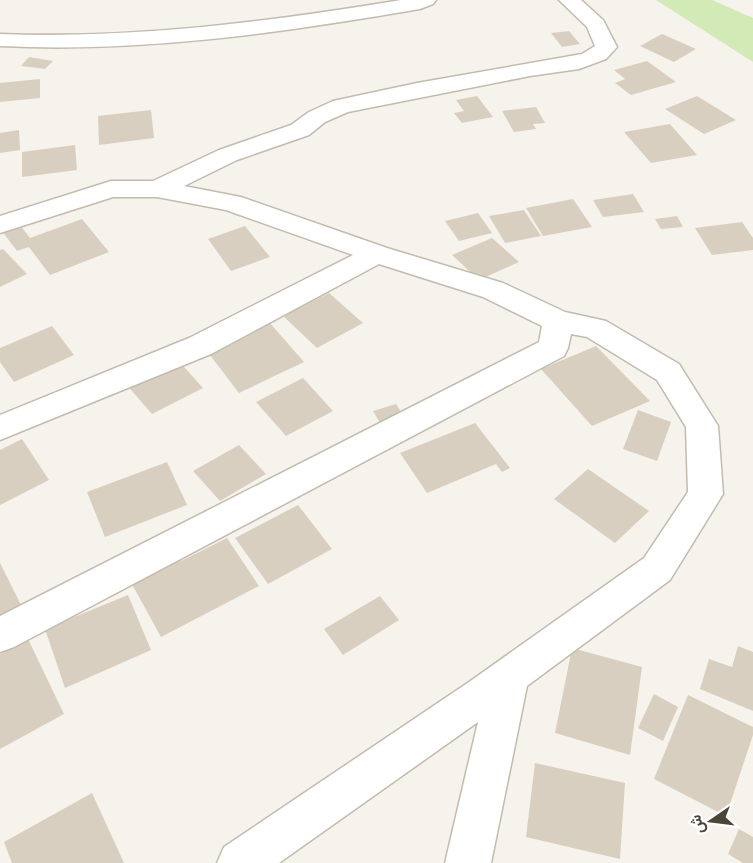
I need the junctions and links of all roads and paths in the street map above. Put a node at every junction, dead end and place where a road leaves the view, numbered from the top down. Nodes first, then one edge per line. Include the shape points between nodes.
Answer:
1 (426, 0) edge
2 (569, 0) edge
3 (0, 40) edge
4 (157, 189) junction
5 (0, 225) edge
6 (377, 254) junction
7 (555, 334) junction
8 (0, 429) edge
9 (0, 635) edge
10 (508, 676) junction
11 (240, 863) edge
12 (468, 863) edge

1 - 3 street via 308,21 172,36
2 - 4 street via 596,24 606,47 601,53 584,61 341,105 300,130 228,155
4 - 5 street via 111,189
4 - 6 street via 232,202
6 - 7 street via 493,290
6 - 8 street via 200,346
7 - 9 street
7 - 10 street via 595,328 668,372 702,426 706,494 657,569
10 - 11 street
10 - 12 street

